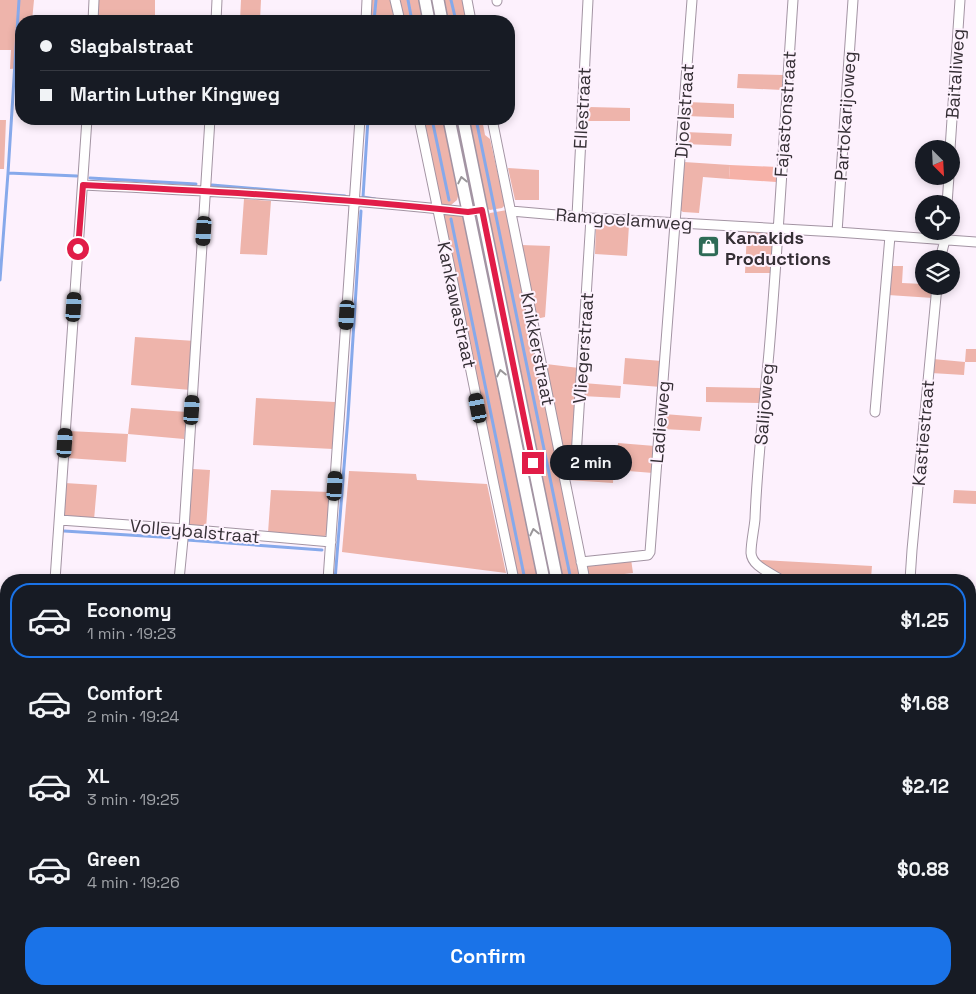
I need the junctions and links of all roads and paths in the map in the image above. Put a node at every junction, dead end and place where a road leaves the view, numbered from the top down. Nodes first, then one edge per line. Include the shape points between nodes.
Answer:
1 (94, 0) edge
2 (218, 0) edge
3 (368, 0) edge
4 (395, 0) edge
5 (425, 0) edge
6 (438, 0) edge
7 (467, 0) edge
8 (588, 0) edge
9 (692, 0) edge
10 (793, 0) edge
11 (853, 0) edge
12 (960, 0) edge
13 (93, 15) edge
14 (217, 15) edge
15 (367, 15) edge
16 (399, 15) edge
17 (429, 15) edge
18 (441, 15) edge
19 (470, 15) edge
20 (87, 125) edge
21 (210, 125) edge
22 (360, 125) edge
23 (420, 125) edge
24 (450, 125) edge
25 (464, 125) edge
26 (493, 125) edge
27 (951, 140) edge
28 (83, 185) junction
29 (206, 191) junction
30 (355, 202) junction
31 (437, 209) junction
32 (482, 210) junction
33 (511, 211) junction
34 (468, 212) junction
35 (577, 216) junction
36 (591, 218) junction
37 (676, 222) junction
38 (778, 229) junction
39 (837, 232) junction
40 (890, 236) junction
41 (915, 236) edge
42 (960, 239) edge
43 (976, 242) edge
44 (936, 295) edge
45 (875, 412) dead end
46 (564, 474) junction
47 (60, 520) junction
48 (184, 529) junction
49 (331, 542) junction
50 (581, 562) junction
51 (56, 574) edge
52 (180, 574) edge
53 (328, 574) edge
54 (513, 574) edge
55 (543, 574) edge
56 (556, 574) edge
57 (584, 574) edge
58 (772, 574) edge
59 (911, 574) edge

1 - 13 street
2 - 14 street
3 - 15 street
4 - 16 street
5 - 17 main road
6 - 18 main road
7 - 19 street
8 - 35 street, Ellestraat
9 - 37 street, Djoelstraat
10 - 38 street, Fajastonstraat
11 - 39 street, Partokarijoweg
12 - 27 street, Baitaliweg
20 - 28 street
21 - 29 street
22 - 30 street
23 - 31 street, Kankawastraat
34 -> 24 main road
25 - 32 main road
26 - 33 street, Knikkerstraat
28 - 29 street
28 - 47 street
29 - 30 street
29 - 48 street
30 - 31 street
30 - 49 street
31 - 34 street
31 - 54 street, Kankawastraat
32 - 34 street
32 - 56 main road
33 - 35 street, Ramgoelamweg
33 - 46 street, Knikkerstraat
55 -> 34 main road
35 - 36 street, Ramgoelamweg
36 - 37 street, Ramgoelamweg
36 - 46 street, Vliegerstraat via 576,457
37 - 38 street, Ramgoelamweg
37 - 50 street, Ladieweg via 649,553
38 - 39 street, Ramgoelamweg
38 - 58 street, Salijoweg via 751,552 755,562
39 - 40 street, Ramgoelamweg
40 - 41 street, Ramgoelamweg
40 - 45 street
42 - 43 street, Ramgoelamweg
44 - 59 street, Kastiestraat
46 - 50 street, Knikkerstraat
47 - 48 street, Volleybalstraat
47 - 51 street
48 - 49 street, Volleybalstraat
48 - 52 street
49 - 53 street
50 - 57 street, Knikkerstraat

